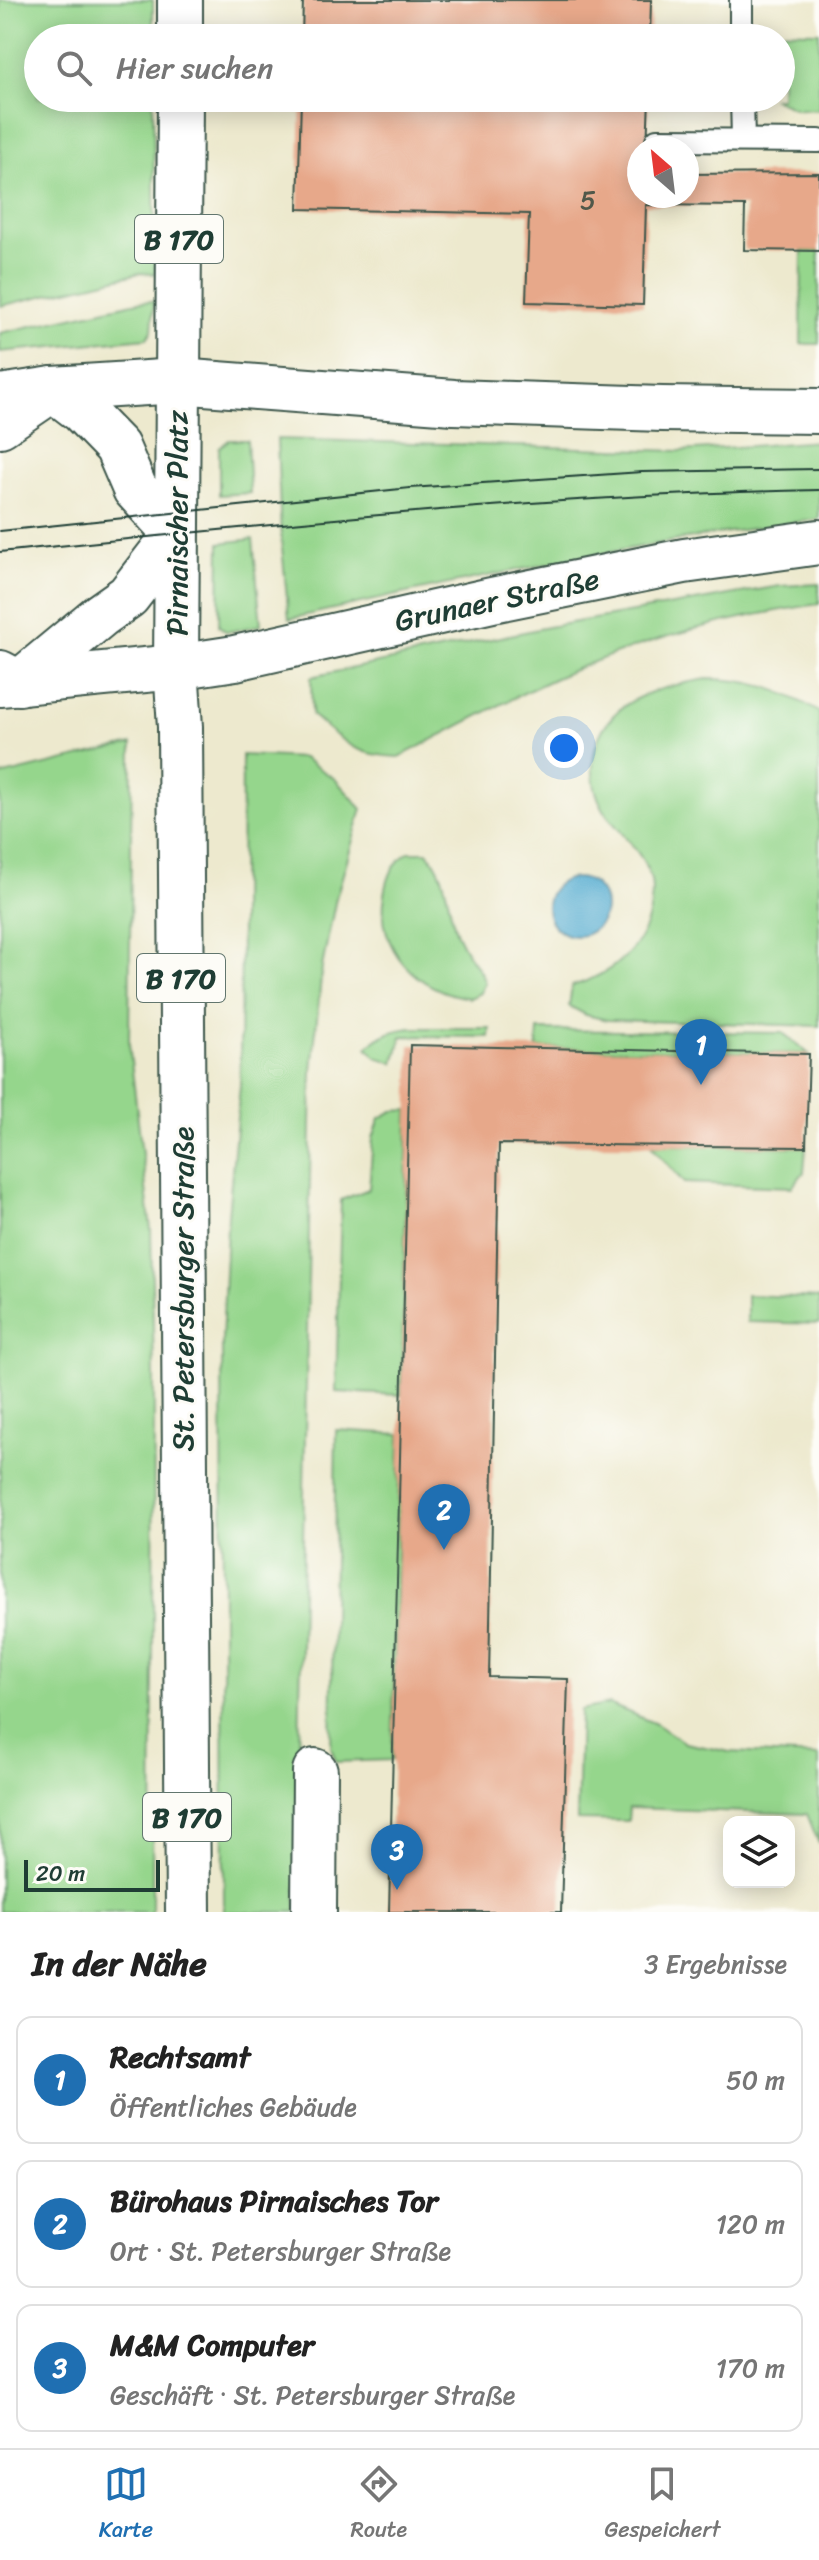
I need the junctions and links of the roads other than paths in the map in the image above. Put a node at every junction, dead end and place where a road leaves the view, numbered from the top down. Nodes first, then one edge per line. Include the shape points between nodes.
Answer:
1 (180, 0) edge
2 (741, 0) edge
3 (180, 24) edge
4 (741, 24) edge
5 (180, 112) edge
6 (742, 112) edge
7 (699, 140) edge
8 (743, 140) junction
9 (819, 141) edge
10 (178, 381) junction
11 (53, 389) junction
12 (0, 397) edge
13 (819, 411) edge
14 (0, 425) edge
15 (176, 534) junction
16 (819, 542) edge
17 (176, 667) junction
18 (6, 680) edge
19 (315, 1771) dead end
20 (188, 1912) edge
21 (314, 1912) edge

1 - 3 main road
2 - 4 lane
5 - 10 main road, B 170
6 - 8 lane
7 - 8 lane
8 - 9 lane
10 - 11 main road, Pirnaischer Platz
10 - 13 main road via 454,402
10 - 15 main road, Pirnaischer Platz / B 170
11 - 12 main road, Pirnaischer Platz
11 - 14 main road
11 - 15 main road via 117,447 135,489
15 - 17 main road, Pirnaischer Platz / B 170
15 - 18 main road via 128,596
16 - 17 main road, Grunaer Straße via 684,561
17 - 18 main road, Pirnaischer Platz
17 - 20 main road, St. Petersburger Straße / B 170
19 - 21 main road

